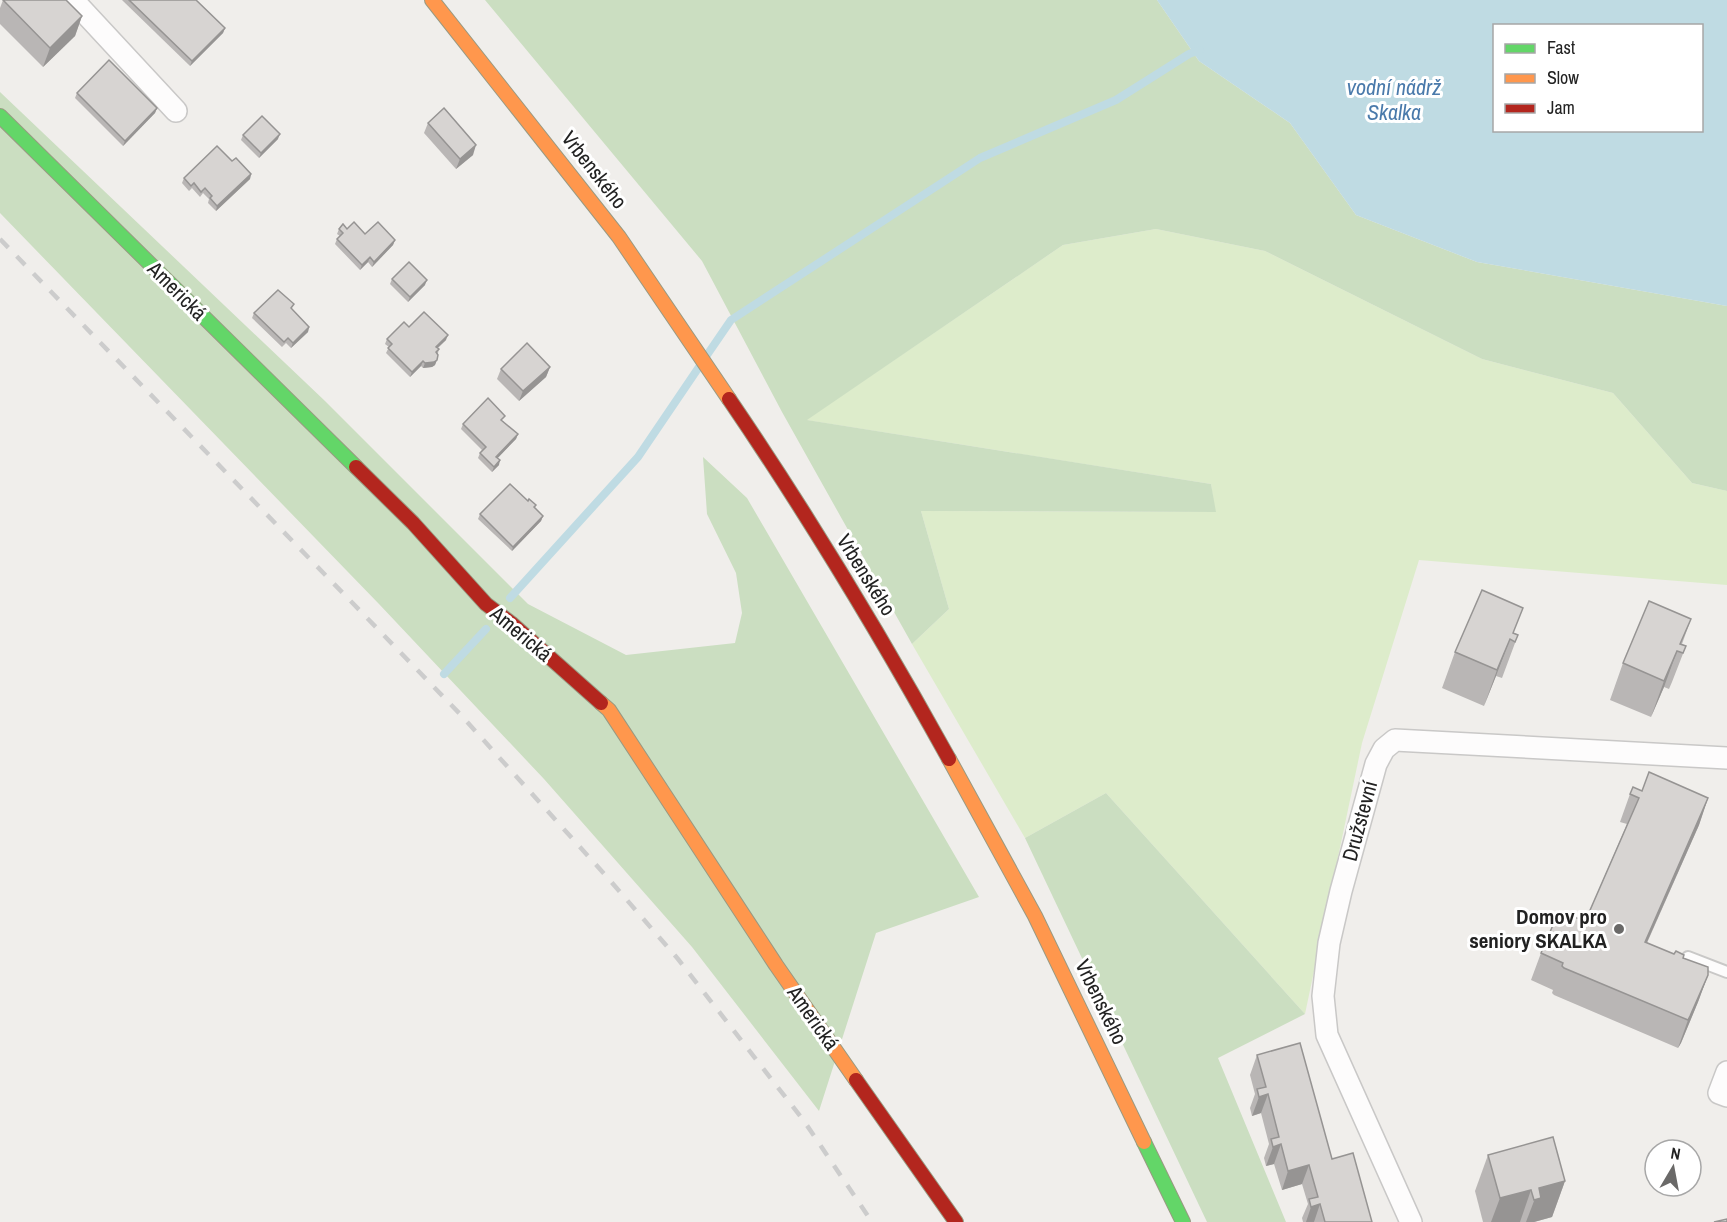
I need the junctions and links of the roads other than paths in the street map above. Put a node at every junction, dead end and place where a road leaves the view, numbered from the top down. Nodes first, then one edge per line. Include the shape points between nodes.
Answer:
1 (73, 0) edge
2 (432, 0) edge
3 (176, 111) dead end
4 (0, 116) edge
5 (1727, 758) edge
6 (1688, 957) edge
7 (1727, 972) edge
8 (1727, 1072) edge
9 (1727, 1096) edge
10 (956, 1222) edge
11 (1183, 1222) edge
12 (1411, 1222) edge

1 - 3 street
2 - 11 street, Vrbenského via 619,237 774,465 900,670 1035,916
4 - 10 street, Americká via 413,524 486,604 609,710 776,965
5 - 12 street, Družstevní via 1395,740 1384,749 1376,764 1341,891 1323,996 1327,1035
6 - 7 lane
8 - 9 street via 1719,1093

